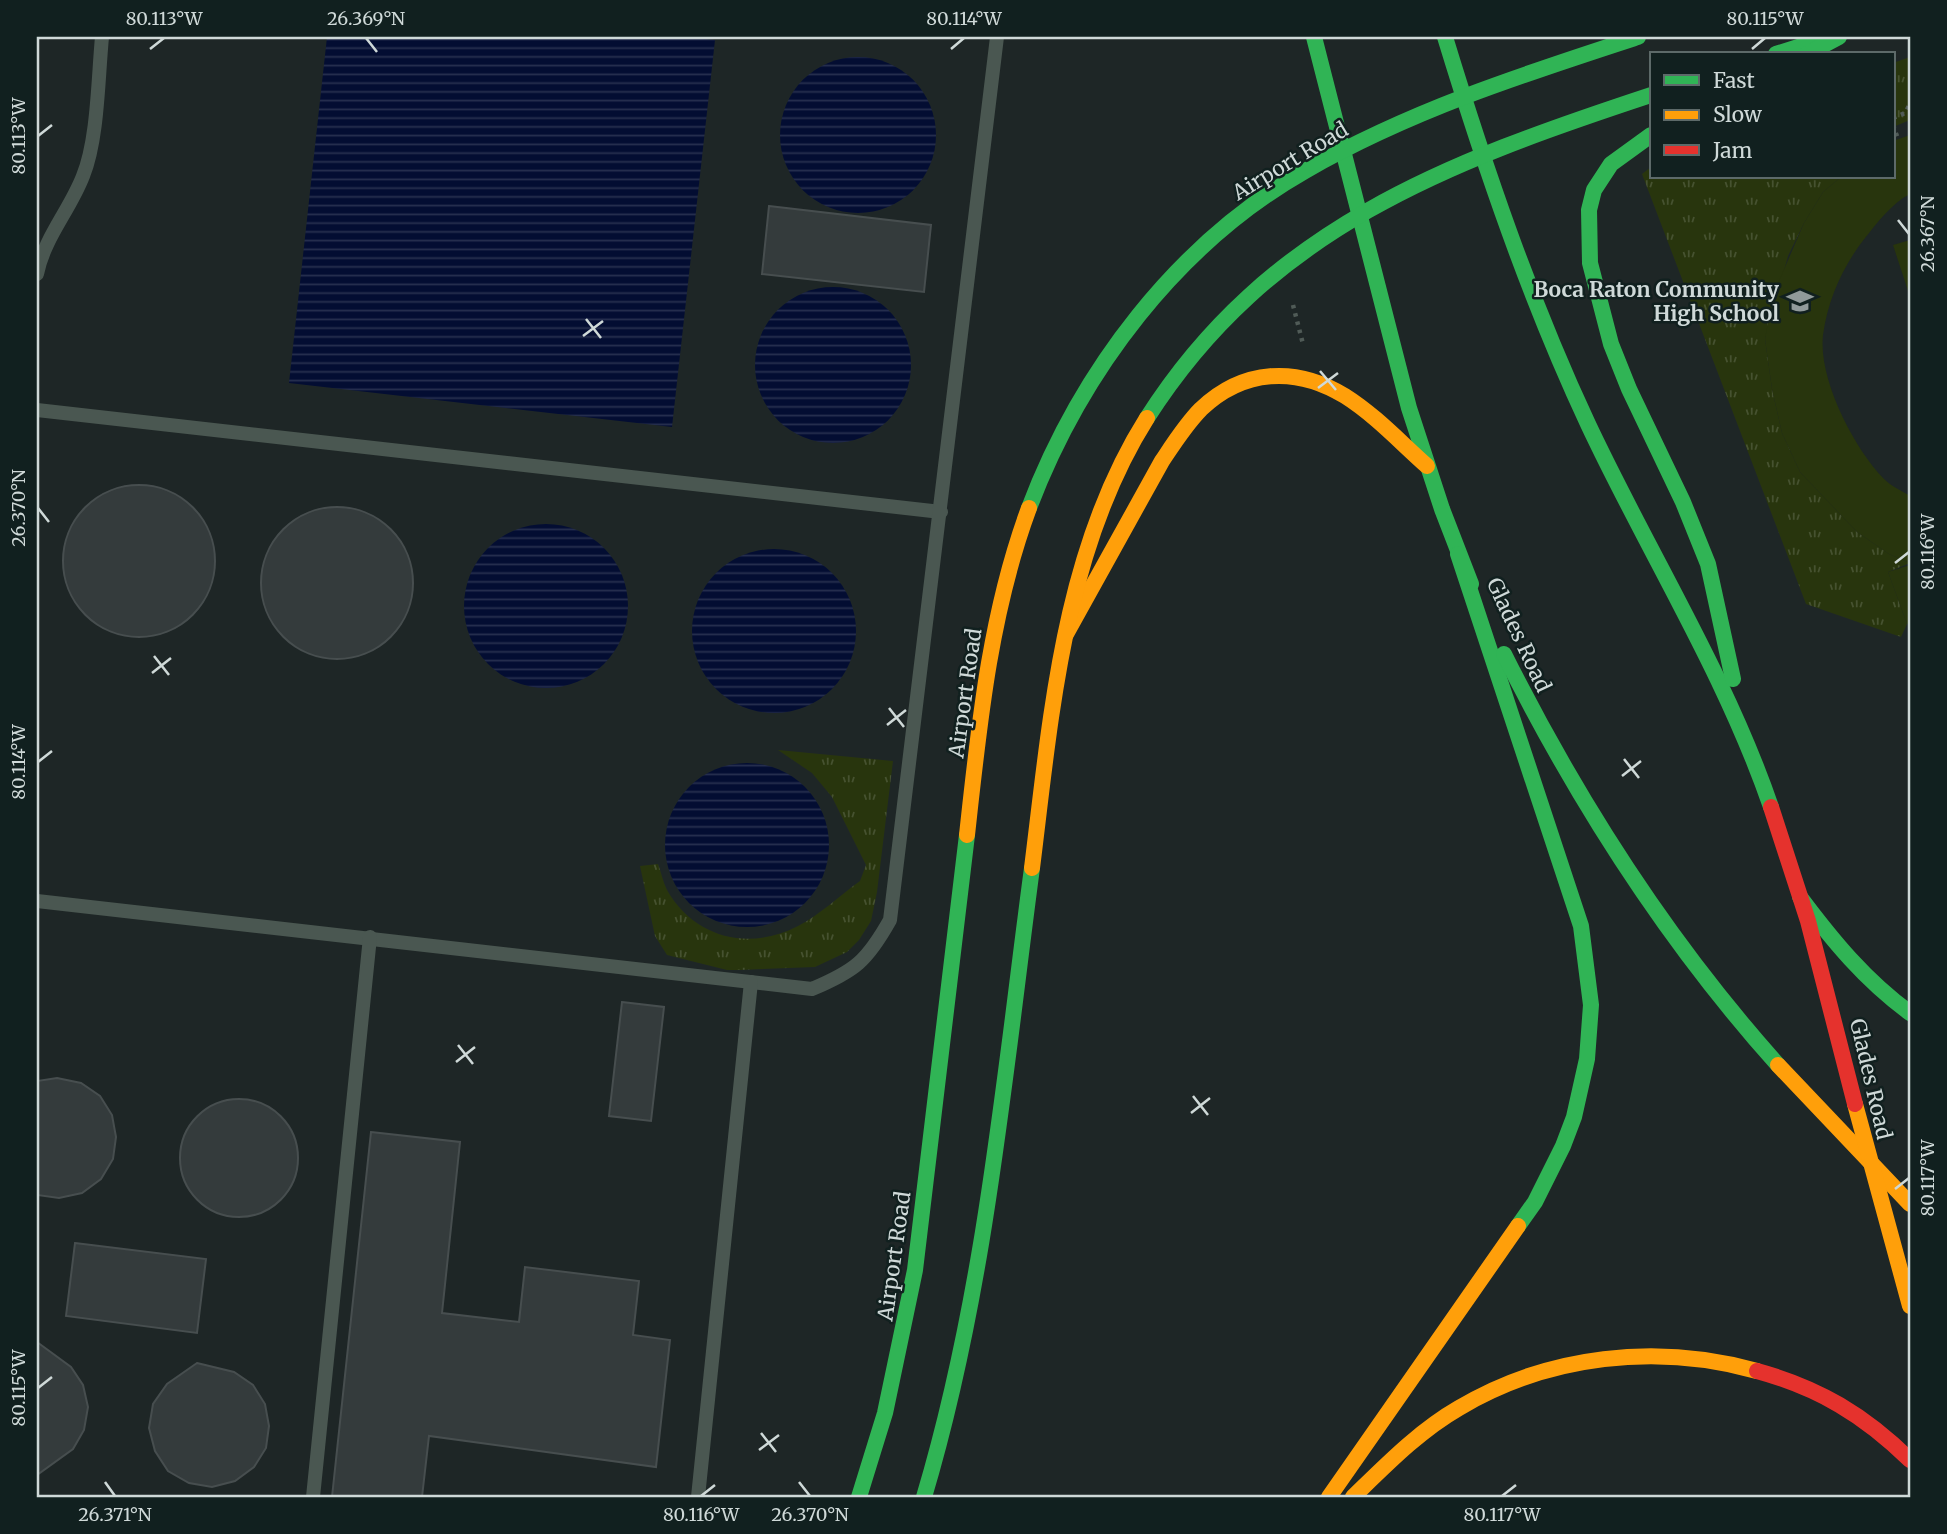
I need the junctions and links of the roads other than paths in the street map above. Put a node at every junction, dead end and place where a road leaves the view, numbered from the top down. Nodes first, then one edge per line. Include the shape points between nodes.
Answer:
1 (102, 37) edge
2 (997, 37) edge
3 (1314, 37) edge
4 (1445, 37) edge
5 (1638, 37) edge
6 (1830, 37) edge
7 (1839, 37) edge
8 (1782, 52) edge
9 (1811, 52) edge
10 (1650, 95) edge
11 (1463, 98) junction
12 (1650, 136) edge
13 (1343, 151) junction
14 (1482, 155) junction
15 (1360, 215) junction
16 (37, 274) edge
17 (37, 410) edge
18 (1427, 466) junction
19 (941, 512) junction
20 (1458, 554) junction
21 (1066, 634) junction
22 (1746, 743) junction
23 (1800, 897) junction
24 (37, 901) edge
25 (370, 937) junction
26 (751, 982) junction
27 (1910, 1013) edge
28 (1868, 1158) junction
29 (1910, 1204) edge
30 (1910, 1306) edge
31 (1910, 1460) edge
32 (313, 1497) edge
33 (698, 1497) edge
34 (859, 1497) edge
35 (924, 1497) edge
36 (1329, 1497) edge
37 (1353, 1497) edge

1 - 16 lane via 92,142 83,176
2 - 19 lane
3 - 13 main road, Glades Road
4 - 11 main road, Glades Road
5 - 11 main road, Airport Road
6 - 8 main road
7 - 9 main road
10 - 14 main road
11 - 13 main road, Airport Road
11 - 14 main road, Glades Road
12 - 22 main road via 1611,164 1594,190 1589,210 1590,263 1611,344 1708,564
13 - 15 main road, Glades Road
13 - 34 main road, Airport Road via 1243,211 1161,290 1083,395 1057,442 1024,522 1002,595 983,704 915,1270 875,1454
14 - 15 main road
14 - 22 main road, Glades Road via 1588,424
15 - 18 main road, Glades Road
15 - 21 main road via 1306,249 1264,284 1207,341 1160,399 1121,462 1104,504
17 - 19 lane
18 - 20 main road, Glades Road
18 - 21 main road via 1358,406 1317,382 1268,376 1224,390 1198,410 1170,448
19 - 26 lane via 890,920 874,949 845,975 812,989
20 - 28 main road, Glades Road via 1530,706 1632,877 1737,1018
20 - 36 main road via 1581,926 1591,1005 1587,1059 1574,1117 1535,1202
21 - 35 main road via 989,1191 961,1352
22 - 23 main road, Glades Road
23 - 27 main road via 1857,971
23 - 28 main road, Glades Road
24 - 25 lane
25 - 26 lane
25 - 32 lane
26 - 33 lane
28 - 29 main road, Glades Road
28 - 30 main road, Glades Road
31 - 37 main road via 1880,1432 1826,1396 1763,1372 1695,1358 1622,1356 1528,1376 1460,1408 1403,1449

